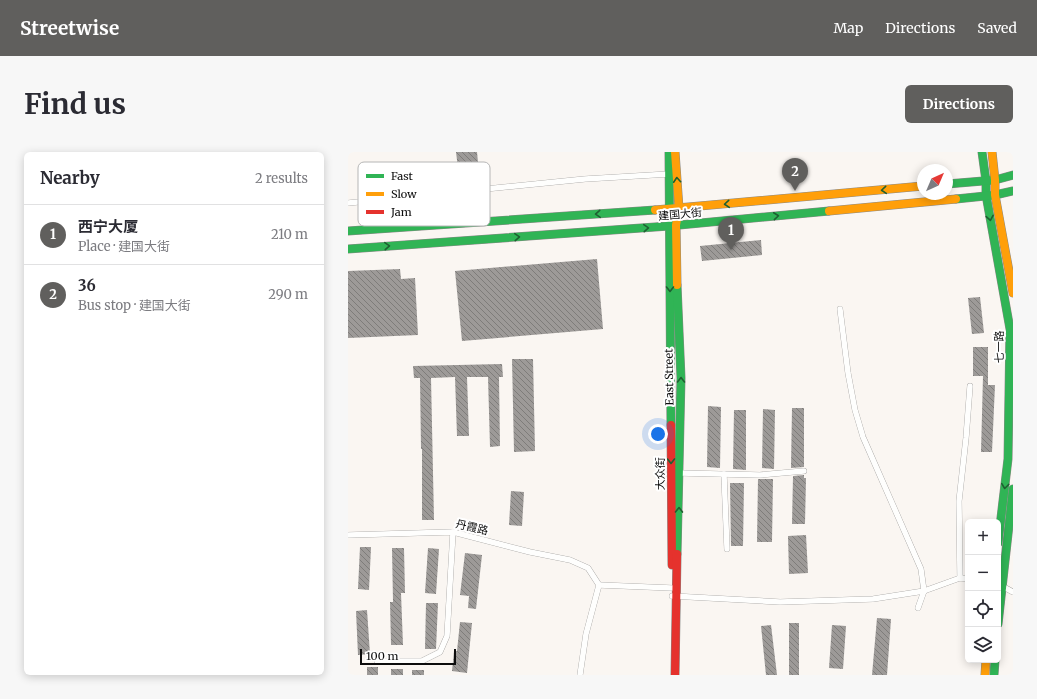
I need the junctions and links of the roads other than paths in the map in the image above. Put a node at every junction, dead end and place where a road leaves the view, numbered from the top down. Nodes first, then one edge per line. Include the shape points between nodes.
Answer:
1 (669, 152) edge
2 (675, 152) edge
3 (982, 152) edge
4 (992, 152) edge
5 (669, 174) junction
6 (1013, 175) edge
7 (996, 180) junction
8 (986, 181) junction
9 (953, 184) edge
10 (917, 187) edge
11 (490, 189) edge
12 (1013, 191) edge
13 (986, 195) junction
14 (996, 195) junction
15 (358, 202) edge
16 (348, 203) edge
17 (675, 208) junction
18 (490, 221) edge
19 (419, 226) edge
20 (673, 226) junction
21 (348, 231) edge
22 (348, 249) edge
23 (1013, 293) edge
24 (840, 309) dead end
25 (970, 386) dead end
26 (804, 471) dead end
27 (680, 473) junction
28 (724, 474) junction
29 (1013, 489) edge
30 (1001, 519) edge
31 (454, 532) junction
32 (348, 535) edge
33 (727, 549) dead end
34 (960, 578) junction
35 (1001, 578) edge
36 (965, 579) edge
37 (599, 585) junction
38 (1001, 586) edge
39 (924, 591) junction
40 (1013, 592) edge
41 (674, 594) junction
42 (918, 608) dead end
43 (377, 661) dead end
44 (986, 663) edge
45 (995, 663) edge
46 (580, 675) edge
47 (669, 675) edge
48 (675, 675) edge
49 (985, 675) edge
50 (994, 675) edge

1 - 5 main road
17 -> 2 main road, East Street
3 - 8 main road, 七一路
4 - 7 main road
5 - 11 street
5 - 17 main road
6 - 7 main road
7 - 8 main road
7 - 14 main road
8 - 9 main road
8 - 13 main road, 七一路
10 -> 17 main road, 建国大街
12 - 14 main road, 建国大街
13 - 14 main road, 建国大街
20 -> 13 main road, 建国大街
13 -> 30 main road, 七一路 via 1010,329 1008,459
14 - 23 main road
15 - 16 street
17 -> 18 main road, 建国大街
17 - 20 main road, East Street
19 -> 21 main road, 建国大街
22 -> 20 main road, 建国大街
27 -> 20 main road, East Street via 681,378
20 -> 41 main road, 大众街
24 - 39 street via 848,373 863,438 921,569
25 - 34 street via 959,501
26 - 28 street via 760,475
27 - 28 street
41 -> 27 main road, East Street
28 - 33 street
29 - 35 main road
31 - 32 street, 丹霞路
31 - 37 street, 丹霞路 via 570,560 588,568
31 - 43 street via 447,636 440,652 422,661
34 - 36 street
34 - 39 street
37 - 41 street
37 - 46 street via 586,634
38 - 40 street
39 - 41 street via 873,599 780,602
39 - 42 street
41 - 47 main road, 大众街
41 - 48 main road, East Street
44 - 49 main road
45 - 50 main road

